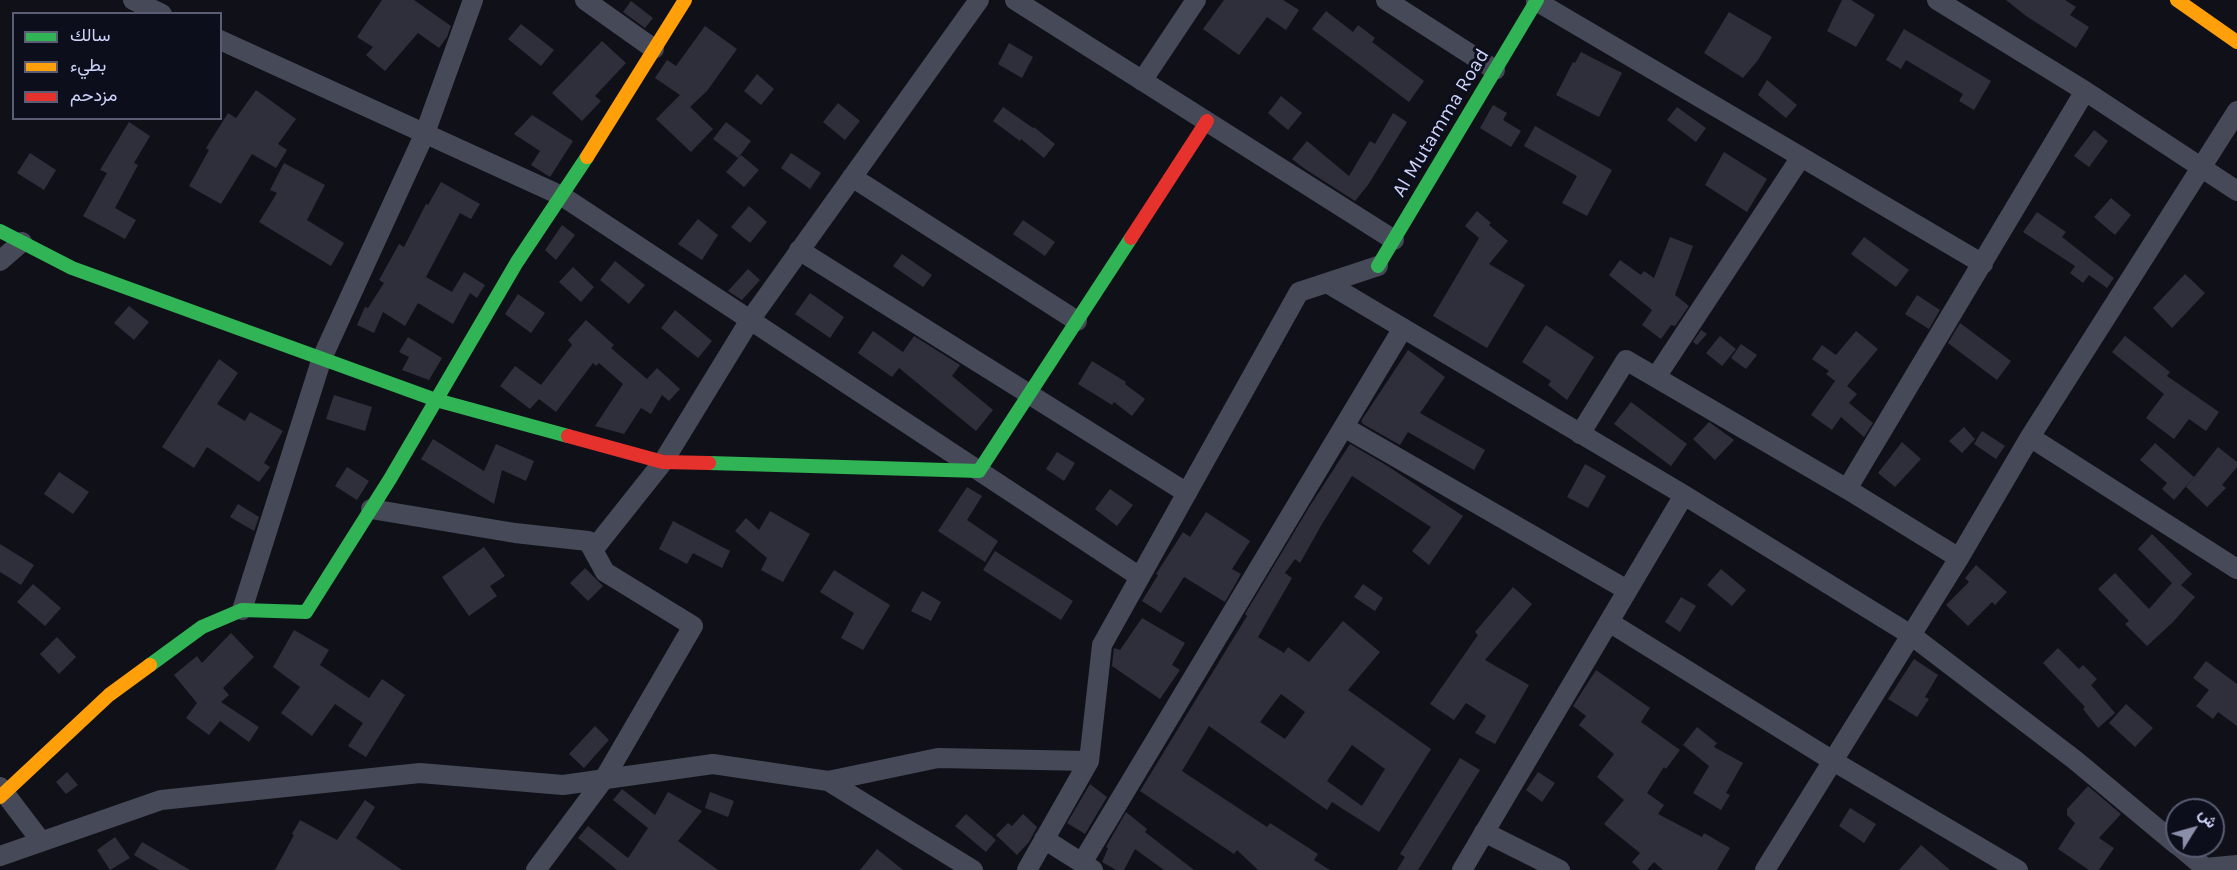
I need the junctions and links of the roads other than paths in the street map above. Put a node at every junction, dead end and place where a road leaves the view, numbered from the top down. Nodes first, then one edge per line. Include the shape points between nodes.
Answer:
1 (473, 0) edge
2 (585, 0) edge
3 (685, 0) edge
4 (979, 0) edge
5 (1016, 0) edge
6 (1196, 0) edge
7 (1386, 0) edge
8 (1937, 0) edge
9 (2177, 0) edge
10 (1537, 1) edge
11 (222, 41) edge
12 (2237, 42) edge
13 (654, 49) junction
14 (1495, 70) junction
15 (1142, 81) junction
16 (2085, 92) junction
17 (2237, 111) edge
18 (1207, 121) junction
19 (425, 134) junction
20 (1801, 157) junction
21 (2202, 168) junction
22 (852, 177) junction
23 (2237, 191) edge
24 (562, 196) junction
25 (0, 231) edge
26 (1394, 240) junction
27 (22, 242) junction
28 (800, 250) junction
29 (0, 261) edge
30 (1983, 264) junction
31 (1378, 266) joint
32 (1327, 283) junction
33 (750, 320) junction
34 (1077, 321) junction
35 (1403, 328) junction
36 (322, 358) junction
37 (1656, 377) junction
38 (1029, 394) junction
39 (436, 400) junction
40 (1344, 426) junction
41 (1580, 434) junction
42 (2030, 437) junction
43 (663, 462) junction
44 (979, 471) junction
45 (1847, 489) junction
46 (1187, 493) junction
47 (1684, 495) junction
48 (371, 509) junction
49 (593, 550) junction
50 (1959, 558) junction
51 (2237, 569) edge
52 (1140, 577) junction
53 (1627, 590) junction
54 (242, 610) junction
55 (1609, 622) junction
56 (1911, 635) junction
57 (1089, 761) junction
58 (1833, 761) junction
59 (604, 779) junction
60 (828, 781) junction
61 (2, 792) edge
62 (1484, 832) junction
63 (2165, 834) edge
64 (1044, 839) junction
65 (41, 841) junction
66 (0, 856) edge
67 (2193, 858) edge
68 (2237, 865) edge
69 (1087, 866) edge
70 (536, 870) edge
71 (973, 870) edge
72 (1027, 870) edge
73 (1462, 870) edge
74 (1560, 870) edge
75 (1765, 870) edge
76 (2018, 870) edge

1 - 19 street
2 - 13 street
3 - 13 street
4 - 22 street
5 - 15 street
6 - 15 street
7 - 14 street
8 - 16 street
9 - 12 street
10 - 14 street, Al Mutamma Road
10 - 20 street
11 - 19 street
13 - 24 street
14 - 26 street, Al Mutamma Road
15 - 18 street
16 - 21 street
16 - 30 street
17 - 21 street
18 - 26 street
18 - 34 street
19 - 24 street
19 - 36 street
20 - 30 street
20 - 37 street
21 - 23 street
21 - 42 street
22 - 28 street
22 - 34 street
24 - 33 street
24 - 39 street
25 - 27 street
26 - 31 street, Al Mutamma Road
27 - 29 street
27 - 36 street via 72,268
28 - 33 street
28 - 38 street
30 - 45 street
31 - 32 street
32 - 35 street
32 - 46 street via 1299,292
33 - 43 street
33 - 44 street
34 - 38 street
35 - 40 street
35 - 41 street
36 - 39 street
36 - 54 street
37 - 41 street via 1626,360
37 - 45 street
38 - 44 street
38 - 46 street
39 - 43 street
39 - 48 street
40 - 53 street
40 - 69 street
41 - 47 street
42 - 50 street
42 - 51 street
43 - 44 street
43 - 49 street
44 - 52 street
45 - 50 street
46 - 52 street
47 - 53 street
47 - 56 street
48 - 49 street via 588,541
48 - 54 street via 306,612
49 - 59 street via 604,572 693,626
50 - 56 street
52 - 57 street via 1102,645
53 - 55 street
54 - 61 street via 202,627 109,695
55 - 58 street
55 - 62 street
56 - 58 street
56 - 63 street
57 - 60 street via 938,758
57 - 64 street
58 - 75 street
58 - 76 street
59 - 60 street via 713,764
59 - 65 street via 563,785 420,773 161,800
59 - 70 street
60 - 71 street
61 - 65 street
62 - 73 street
62 - 74 street
64 - 69 street
64 - 72 street
65 - 66 street
67 - 68 street via 2205,868

